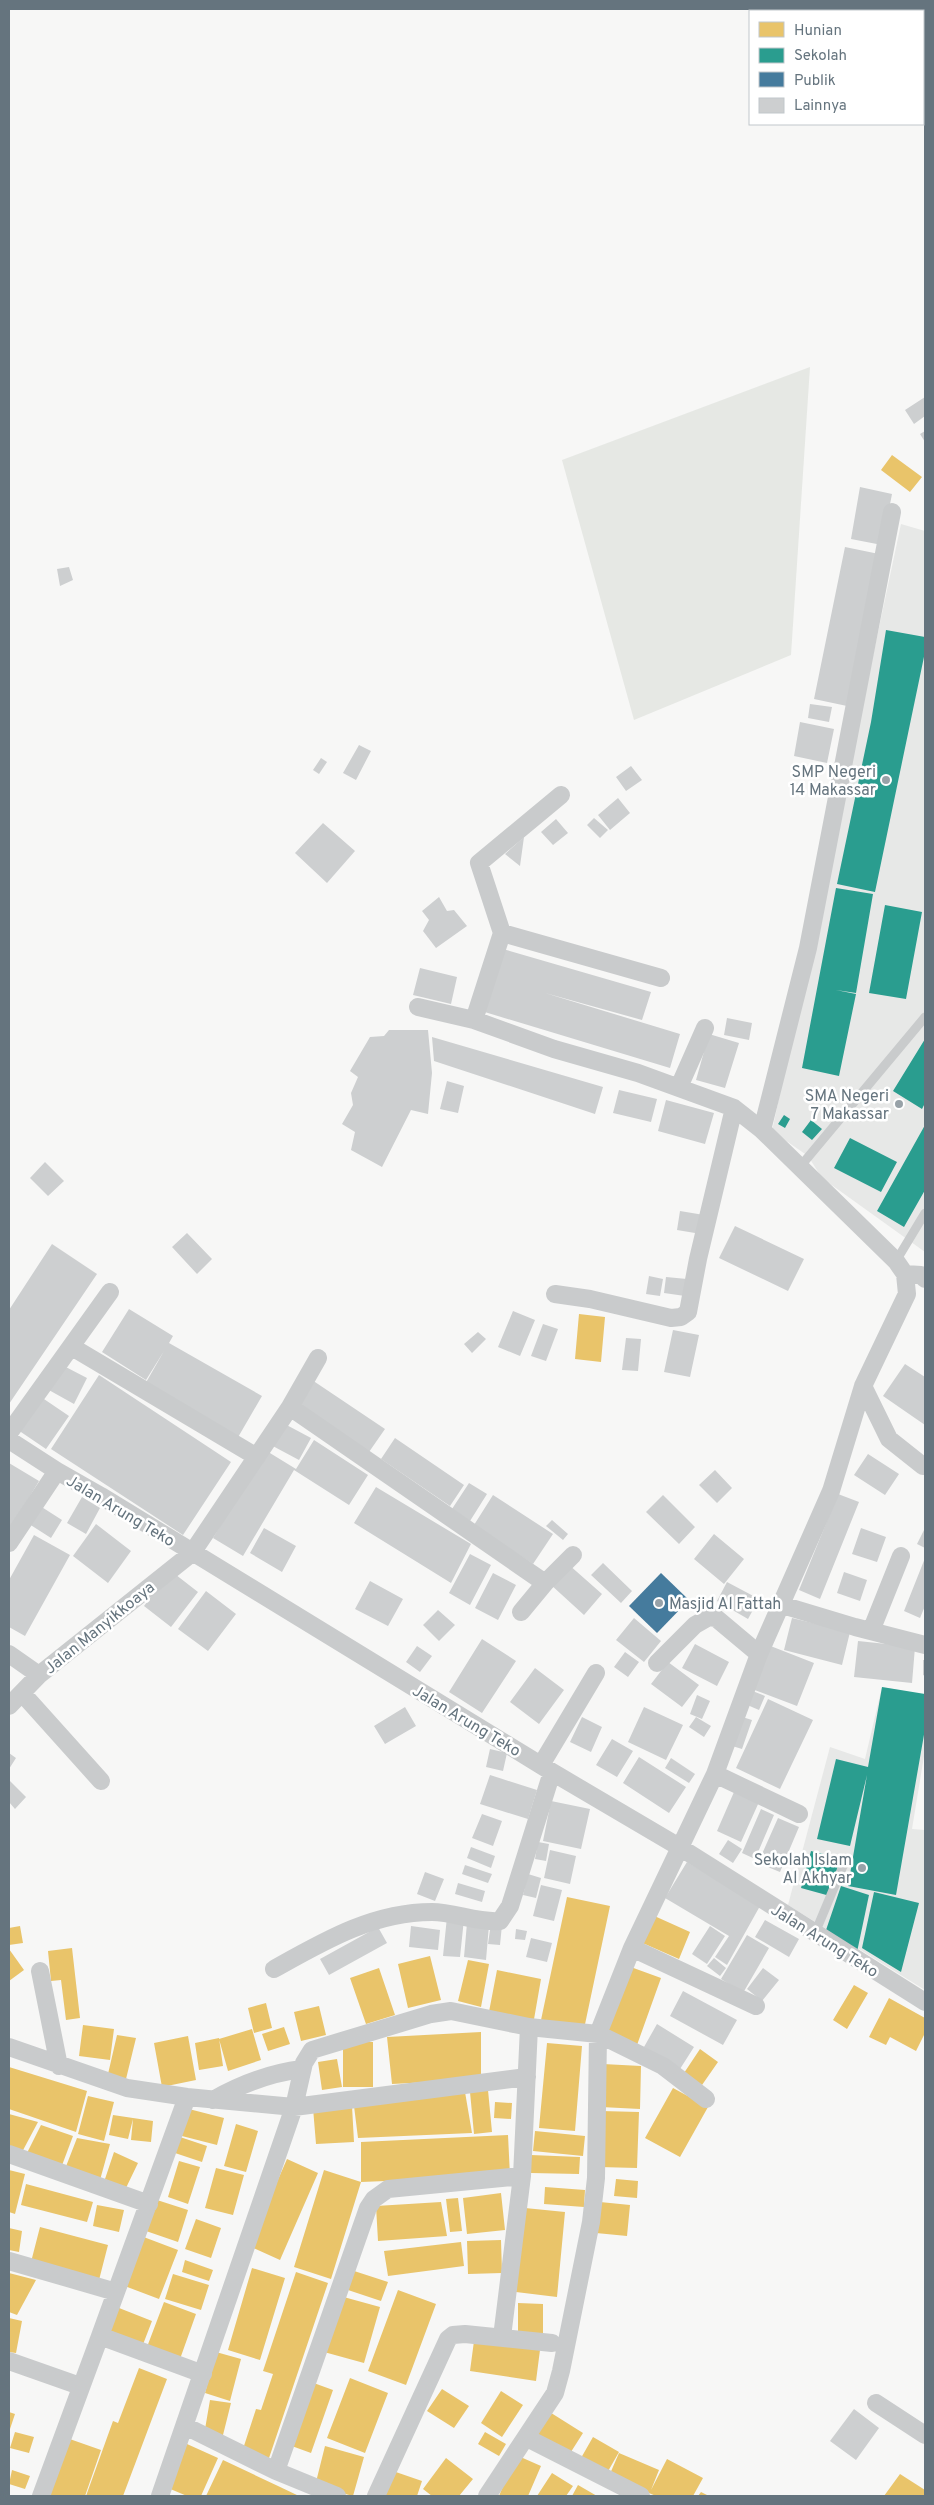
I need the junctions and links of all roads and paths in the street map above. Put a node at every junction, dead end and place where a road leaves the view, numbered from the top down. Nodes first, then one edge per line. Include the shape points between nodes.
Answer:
1 (892, 512) dead end
2 (561, 795) dead end
3 (502, 933) junction
4 (661, 978) dead end
5 (418, 1007) dead end
6 (925, 1017) edge
7 (474, 1020) junction
8 (705, 1028) dead end
9 (679, 1087) junction
10 (734, 1108) junction
11 (762, 1130) junction
12 (799, 1168) junction
13 (925, 1213) edge
14 (901, 1268) junction
15 (925, 1279) edge
16 (110, 1292) dead end
17 (555, 1294) dead end
18 (72, 1347) junction
19 (318, 1358) dead end
20 (863, 1386) junction
21 (290, 1407) junction
22 (9, 1434) edge
23 (9, 1440) edge
24 (257, 1457) junction
25 (923, 1466) dead end
26 (57, 1472) junction
27 (9, 1543) edge
28 (192, 1553) junction
29 (573, 1555) dead end
30 (901, 1556) dead end
31 (545, 1583) junction
32 (782, 1605) junction
33 (521, 1612) dead end
34 (871, 1631) junction
35 (925, 1645) edge
36 (9, 1654) edge
37 (759, 1654) junction
38 (657, 1663) dead end
39 (596, 1673) dead end
40 (39, 1675) junction
41 (22, 1693) junction
42 (9, 1706) edge
43 (546, 1769) junction
44 (715, 1774) junction
45 (100, 1781) dead end
46 (799, 1814) dead end
47 (681, 1848) junction
48 (846, 1859) dead end
49 (815, 1933) junction
50 (632, 1948) junction
51 (274, 1969) dead end
52 (40, 1971) dead end
53 (925, 2002) edge
54 (756, 2006) dead end
55 (529, 2027) junction
56 (598, 2034) junction
57 (9, 2047) edge
58 (59, 2066) junction
59 (302, 2069) junction
60 (527, 2078) junction
61 (187, 2097) junction
62 (706, 2098) dead end
63 (213, 2100) junction
64 (294, 2107) junction
65 (9, 2154) edge
66 (522, 2176) junction
67 (149, 2204) junction
68 (9, 2261) edge
69 (116, 2292) junction
70 (100, 2336) junction
71 (502, 2337) junction
72 (552, 2343) dead end
73 (9, 2361) edge
74 (203, 2374) junction
75 (80, 2386) junction
76 (876, 2403) dead end
77 (185, 2426) junction
78 (925, 2435) edge
79 (527, 2438) junction
80 (276, 2471) junction
81 (42, 2496) edge
82 (160, 2496) edge
83 (337, 2496) edge
84 (376, 2496) edge
85 (487, 2496) edge
86 (641, 2496) edge

1 - 11 street via 808,948
2 - 3 street via 479,863
3 - 4 street
3 - 7 street
5 - 7 street
6 - 12 lane
7 - 9 street via 554,1049
8 - 9 street
9 - 10 street
10 - 11 street
10 - 17 street via 686,1315 671,1318
11 - 12 street
12 - 14 street
13 - 14 lane
14 - 15 street
14 - 20 street via 907,1294
16 - 18 street
18 - 22 street
18 - 24 street
19 - 21 street, Jalan Manyikkoaya
20 - 25 street via 889,1439
20 - 32 street via 831,1491
21 - 24 street, Jalan Manyikkoaya
21 - 31 street
23 - 26 street, Jalan Arung Teko
24 - 28 street, Jalan Manyikkoaya
26 - 27 street
26 - 28 street, Jalan Arung Teko
28 - 40 street, Jalan Manyikkoaya
28 - 43 street, Jalan Arung Teko
29 - 31 street
30 - 34 street
31 - 33 street
32 - 34 street
32 - 37 street
34 - 35 street
36 - 40 street
37 - 38 street via 716,1618 709,1617 695,1625
37 - 44 street
39 - 43 street
40 - 41 street, Jalan Manyikkoaya
41 - 42 street, Jalan Manyikkoaya
41 - 45 street
43 - 47 street, Jalan Arung Teko
43 - 51 street via 510,1906 500,1920 433,1912 401,1914 338,1933
44 - 46 street
44 - 47 street
47 - 49 street, Jalan Arung Teko
47 - 50 street
48 - 49 lane
49 - 53 street, Jalan Arung Teko
50 - 54 street
50 - 56 street
52 - 58 street
55 - 56 street
55 - 59 street via 451,2011 431,2014 312,2050
55 - 60 street
56 - 62 street via 663,2066
56 - 79 street via 596,2178 591,2222 562,2371 555,2393
57 - 58 street
58 - 61 street via 127,2088
59 - 63 street via 255,2080
59 - 64 street
60 - 64 street
60 - 66 street
61 - 63 street
61 - 67 street
63 - 64 street
64 - 74 street
65 - 67 street
66 - 71 street
66 - 80 street via 388,2189 374,2199 368,2208
67 - 69 street
68 - 69 street
69 - 70 street
70 - 74 street
70 - 75 street
71 - 72 street
71 - 84 street via 466,2334 453,2335 448,2339
73 - 75 street
74 - 77 street
75 - 81 street
76 - 78 street
77 - 80 street
77 - 82 street
79 - 85 street
79 - 86 street
80 - 83 street

